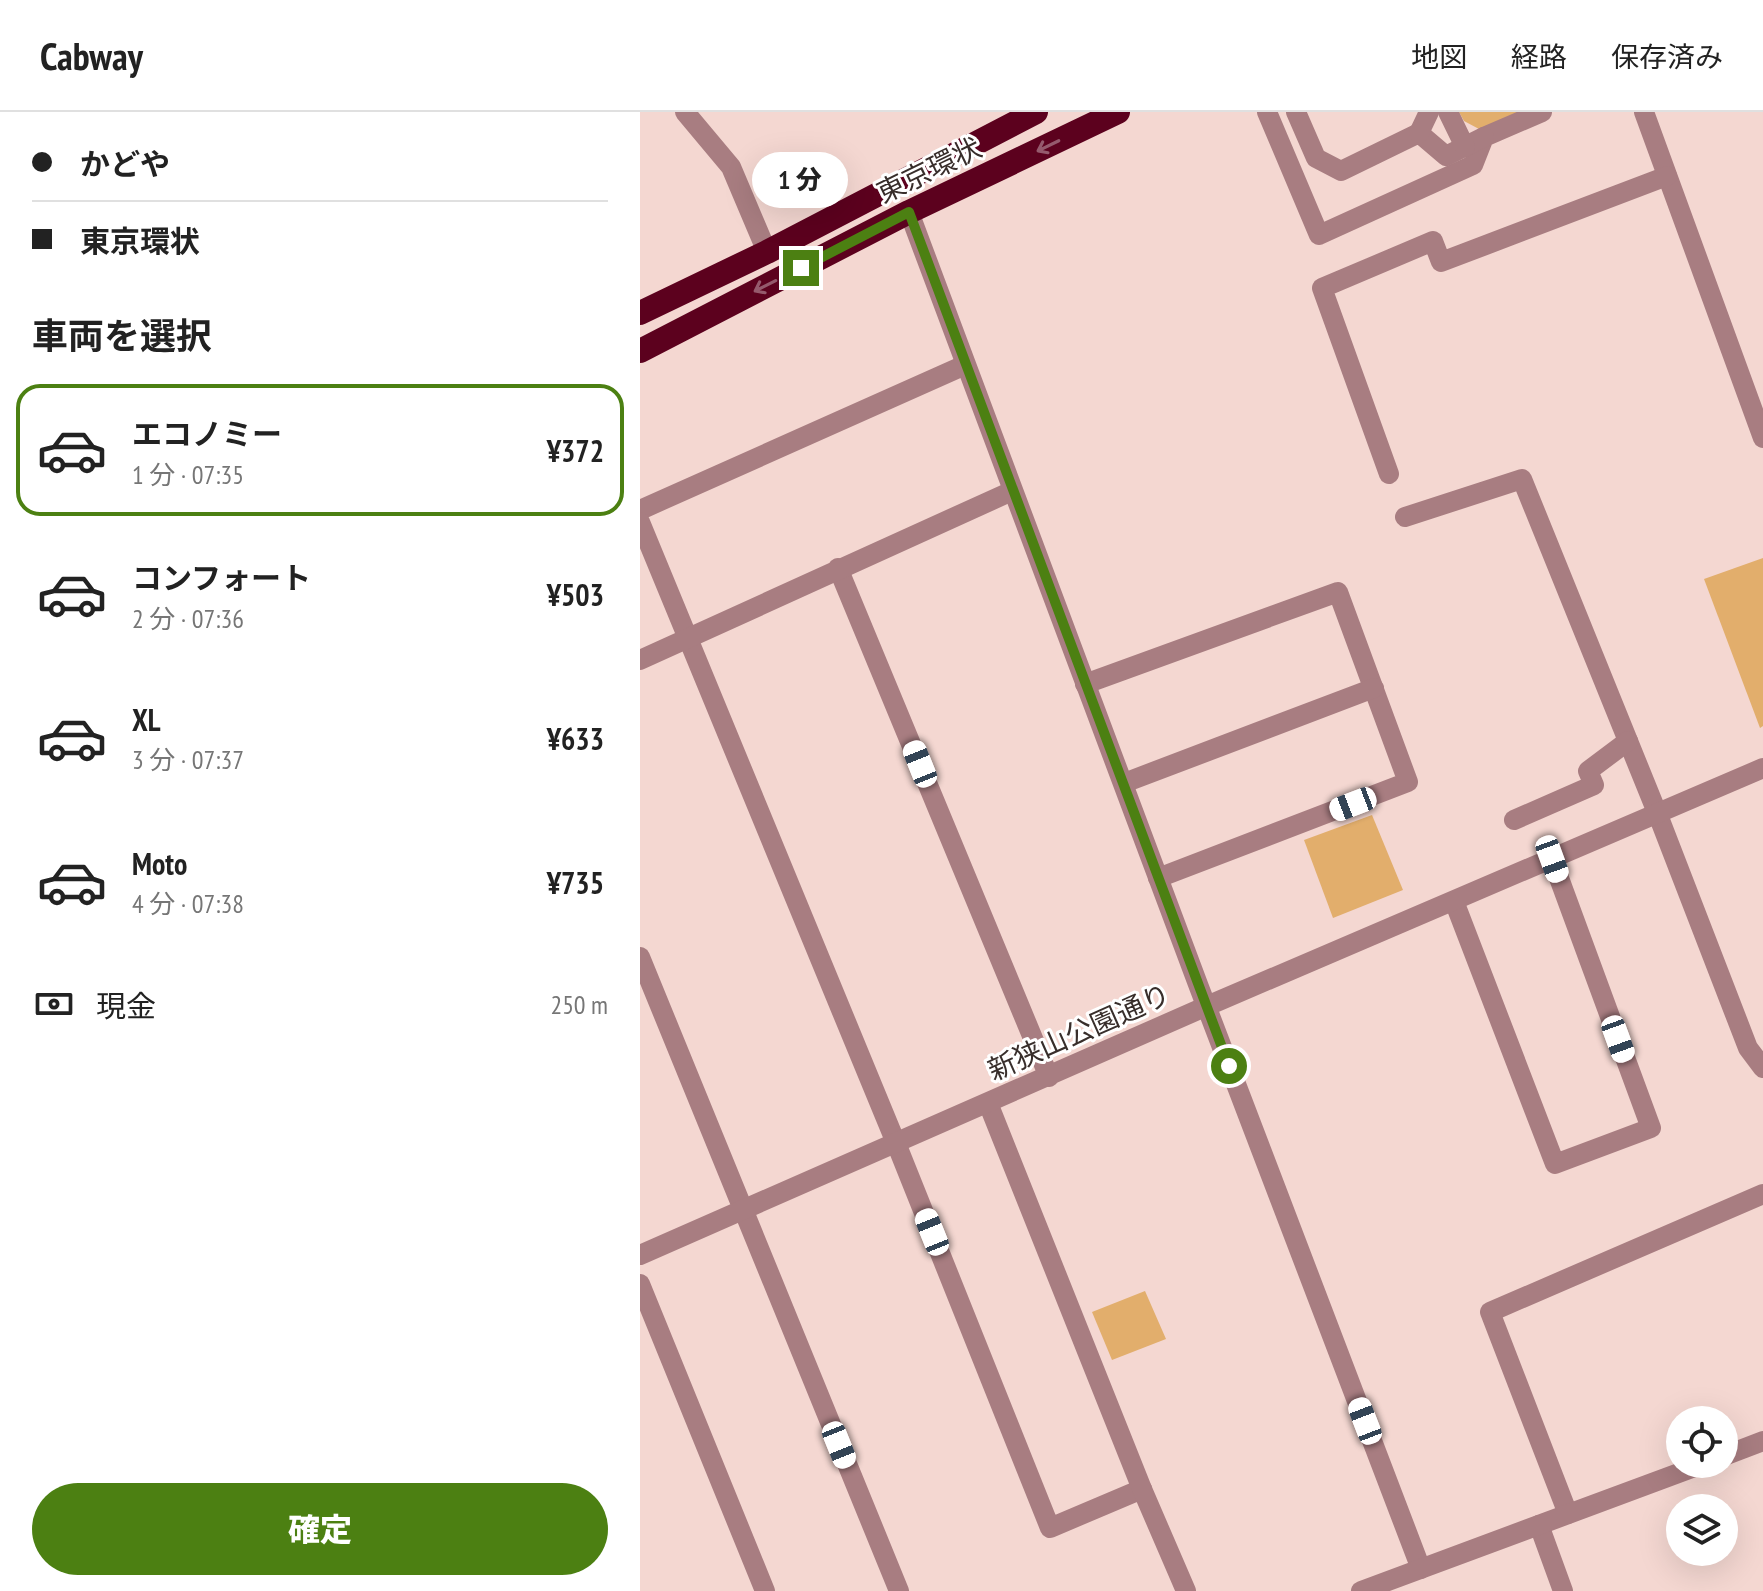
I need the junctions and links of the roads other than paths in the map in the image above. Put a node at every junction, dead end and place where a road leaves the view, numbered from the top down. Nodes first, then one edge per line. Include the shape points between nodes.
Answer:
1 (685, 112) edge
2 (1036, 112) edge
3 (1118, 112) edge
4 (1267, 112) edge
5 (1296, 112) edge
6 (1429, 112) edge
7 (1448, 112) edge
8 (1542, 112) edge
9 (1644, 112) edge
10 (1419, 133) junction
11 (1484, 137) junction
12 (1465, 147) junction
13 (1667, 176) junction
14 (909, 212) junction
15 (767, 252) junction
16 (640, 313) edge
17 (640, 351) edge
18 (965, 365) junction
19 (1763, 438) edge
20 (1389, 474) dead end
21 (1012, 491) junction
22 (640, 510) edge
23 (1405, 517) dead end
24 (640, 522) edge
25 (838, 568) junction
26 (688, 637) junction
27 (640, 660) edge
28 (1085, 684) junction
29 (1374, 688) junction
30 (1628, 741) junction
31 (1763, 768) edge
32 (1124, 783) junction
33 (1658, 815) junction
34 (1514, 820) dead end
35 (1552, 859) junction
36 (1158, 878) junction
37 (1454, 901) junction
38 (640, 957) edge
39 (1207, 1006) junction
40 (1755, 1045) edge
41 (1763, 1068) edge
42 (1049, 1077) junction
43 (988, 1103) junction
44 (896, 1143) junction
45 (1763, 1194) edge
46 (742, 1211) junction
47 (640, 1255) edge
48 (640, 1284) edge
49 (1763, 1441) edge
50 (1738, 1451) edge
51 (1666, 1478) edge
52 (1142, 1489) junction
53 (1568, 1514) junction
54 (1539, 1525) junction
55 (1421, 1569) junction
56 (765, 1591) edge
57 (899, 1591) edge
58 (1186, 1591) edge
59 (1361, 1591) edge
60 (1563, 1591) edge

1 - 15 street via 731,167
2 - 15 highway, 東京環状
3 -> 14 highway, 東京環状
4 - 11 street via 1319,235 1473,165
5 - 10 street via 1316,158 1341,171
6 - 10 street
7 - 12 street
8 - 11 street
9 - 13 street
10 - 12 street via 1446,156
11 - 12 street
13 - 19 street
13 - 20 street via 1441,262 1433,241 1322,288
14 -> 17 highway, 東京環状
14 - 18 street
15 - 16 highway, 東京環状
18 - 21 street
18 - 22 street
21 - 25 street
21 - 28 street
23 - 30 street via 1522,479
24 - 26 street
25 - 26 street
25 - 42 street
26 - 27 street
26 - 44 street
28 - 29 street via 1338,592
28 - 32 street
29 - 32 street
29 - 36 street via 1408,782
30 - 33 street
30 - 34 street via 1588,771 1594,785
31 - 33 street, 新狭山公園通り
32 - 36 street
33 - 35 street, 新狭山公園通り
33 - 40 street
35 - 37 street, 新狭山公園通り
35 - 37 street via 1651,1128 1555,1164
36 - 39 street
37 - 39 street, 新狭山公園通り
38 - 46 street
39 - 42 street, 新狭山公園通り
39 - 55 street
40 - 41 street
42 - 43 street, 新狭山公園通り
43 - 44 street, 新狭山公園通り
43 - 52 street
44 - 46 street, 新狭山公園通り
44 - 52 street via 1050,1528
45 - 53 street via 1490,1312
46 - 47 street, 新狭山公園通り
46 - 57 street
48 - 56 street
49 - 50 street
51 - 53 street
52 - 58 street
53 - 54 street
54 - 55 street
54 - 60 street
55 - 59 street

